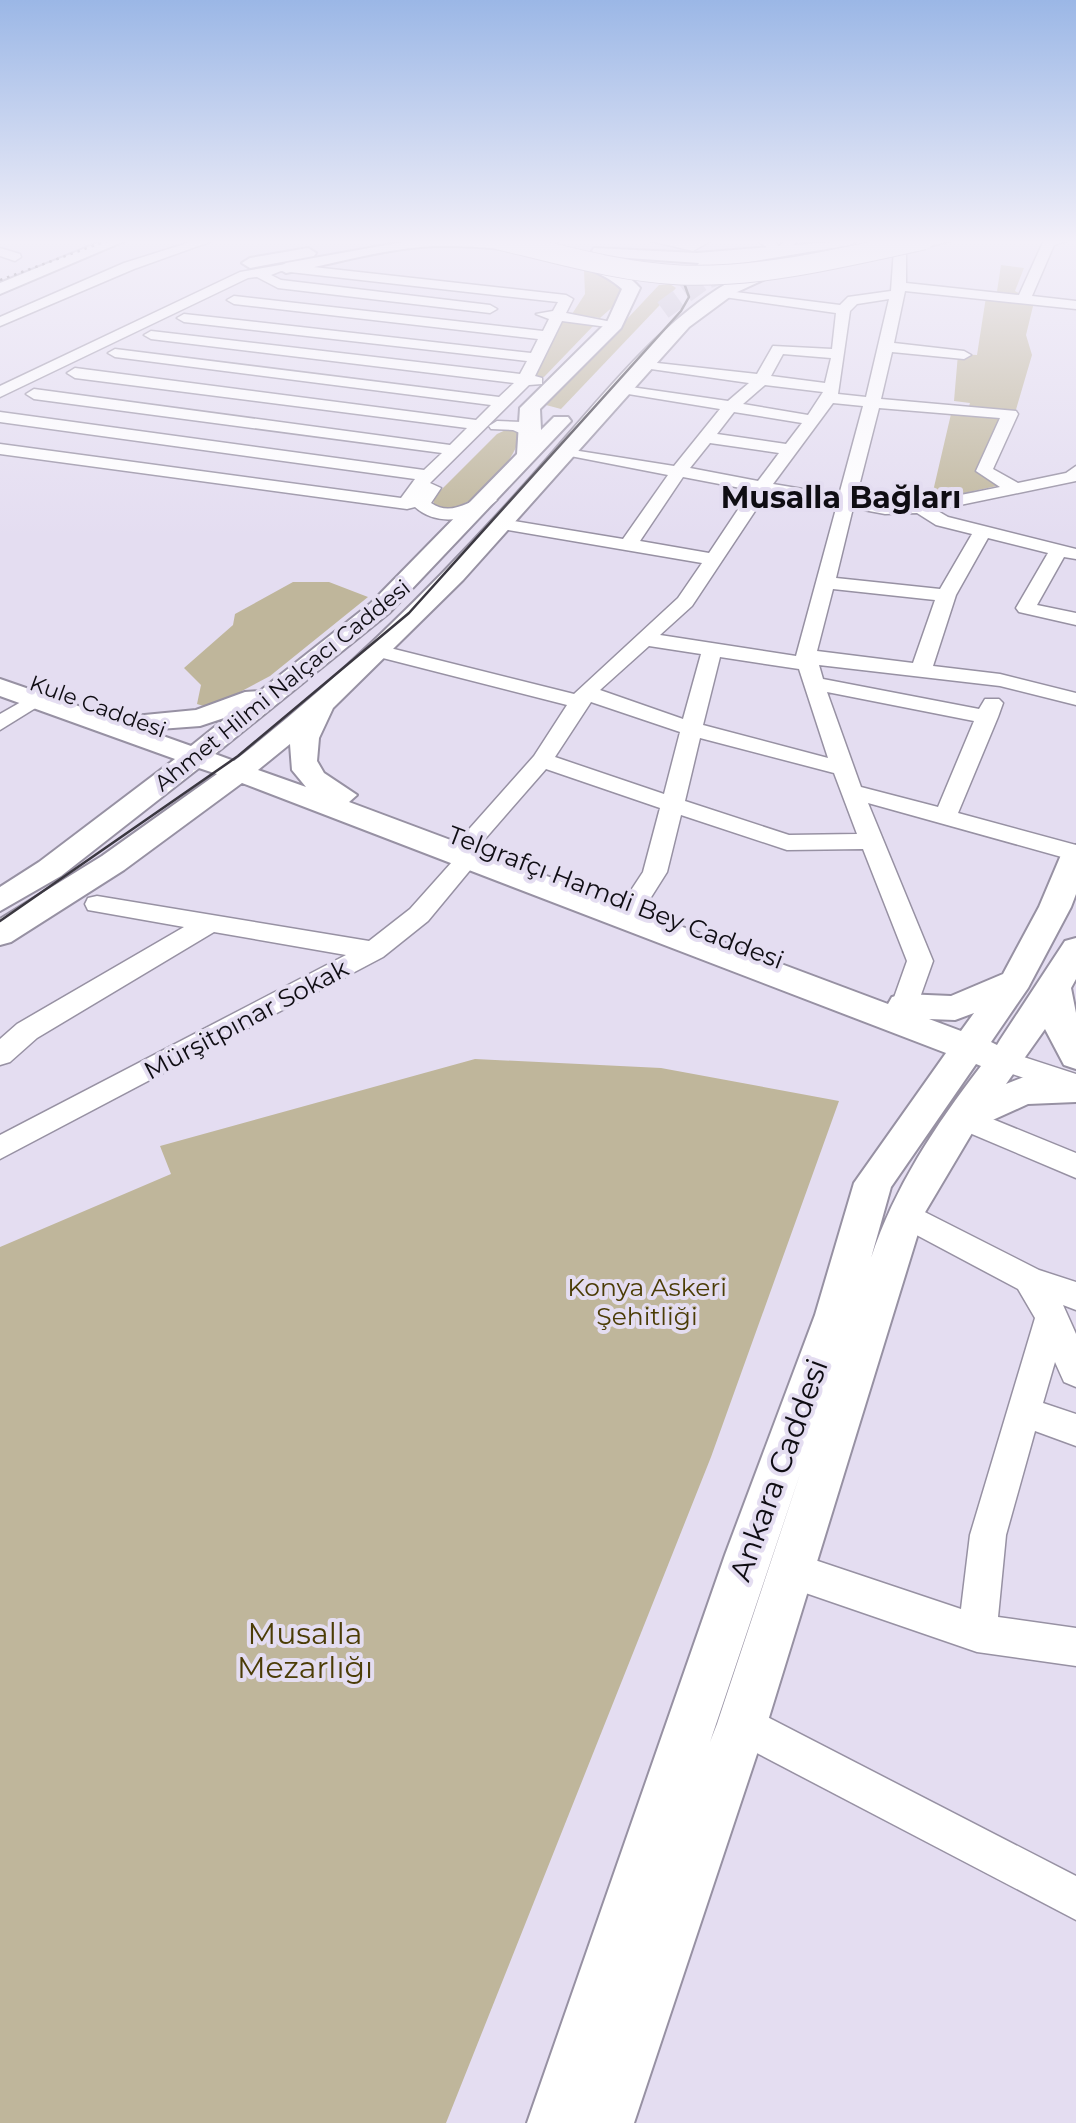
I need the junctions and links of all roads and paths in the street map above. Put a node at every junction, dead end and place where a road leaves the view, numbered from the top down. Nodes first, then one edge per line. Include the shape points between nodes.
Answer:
1 (99, 339) edge
2 (113, 339) edge
3 (143, 339) edge
4 (184, 339) edge
5 (378, 339) joint
6 (546, 339) edge
7 (600, 339) edge
8 (649, 339) tunnel mouth
9 (659, 339) tunnel mouth
10 (840, 339) edge
11 (888, 339) edge
12 (886, 347) junction
13 (115, 353) junction
14 (839, 354) junction
15 (964, 355) dead end
16 (536, 358) junction
17 (352, 360) junction
18 (644, 364) junction
19 (75, 373) junction
20 (525, 380) junction
21 (760, 380) junction
22 (0, 381) edge
23 (323, 381) junction
24 (554, 383) junction
25 (622, 388) junction
26 (0, 392) edge
27 (34, 394) junction
28 (830, 394) junction
29 (289, 400) junction
30 (872, 403) junction
31 (729, 408) junction
32 (0, 414) edge
33 (493, 416) junction
34 (812, 420) junction
35 (251, 422) junction
36 (531, 433) junction
37 (706, 437) junction
38 (212, 446) junction
39 (0, 449) edge
40 (454, 450) junction
41 (790, 450) junction
42 (566, 451) junction
43 (526, 459) junction
44 (1076, 470) edge
45 (679, 471) junction
46 (168, 472) junction
47 (428, 476) junction
48 (762, 488) junction
49 (1016, 488) junction
50 (488, 500) junction
51 (415, 502) junction
52 (844, 502) junction
53 (920, 508) junction
54 (502, 524) junction
55 (983, 531) junction
56 (628, 545) junction
57 (1067, 552) edge
58 (714, 559) junction
59 (824, 582) junction
60 (946, 595) junction
61 (1076, 619) edge
62 (644, 639) junction
63 (712, 649) junction
64 (378, 651) junction
65 (809, 668) junction
66 (922, 668) junction
67 (0, 671) edge
68 (295, 677) junction
69 (1000, 680) junction
70 (0, 687) edge
71 (332, 691) junction
72 (583, 697) junction
73 (1076, 699) edge
74 (35, 700) junction
75 (987, 717) junction
76 (0, 724) edge
77 (138, 727) junction
78 (692, 728) junction
79 (203, 752) junction
80 (542, 760) junction
81 (245, 768) junction
82 (847, 780) junction
83 (310, 798) junction
84 (674, 805) junction
85 (944, 817) junction
86 (110, 823) junction
87 (155, 835) junction
88 (872, 841) junction
89 (469, 850) junction
90 (1076, 854) edge
91 (0, 901) edge
92 (97, 904) dead end
93 (634, 904) junction
94 (210, 923) junction
95 (0, 934) edge
96 (1076, 949) edge
97 (374, 951) junction
98 (1036, 984) junction
99 (900, 1013) junction
100 (991, 1048) junction
101 (0, 1056) edge
102 (1076, 1056) edge
103 (1076, 1073) edge
104 (1076, 1087) edge
105 (944, 1114) junction
106 (0, 1148) edge
107 (1076, 1166) edge
108 (906, 1214) junction
109 (1064, 1306) edge
110 (1076, 1372) edge
111 (1024, 1412) junction
112 (1076, 1430) edge
113 (790, 1570) junction
114 (976, 1633) junction
115 (1076, 1647) edge
116 (742, 1724) junction
117 (1076, 1899) edge
118 (557, 2123) edge
119 (604, 2123) edge

1 - 22 street
2 - 26 street
3 - 13 street
4 - 17 street
5 - 16 street
5 - 17 street
6 - 16 street
7 - 24 main road
8 - 43 main road, Ahmet Hilmi Nalçacı Caddesi
9 - 18 main road, Ahmet Hilmi Nalçacı Caddesi
10 - 14 street
11 - 12 street
12 - 15 street
12 - 30 street
13 - 19 street
13 - 23 street
14 - 21 street via 778,349
14 - 28 street
16 - 20 street
17 - 20 street
17 - 23 street
18 - 21 street
18 - 25 main road, Ahmet Hilmi Nalçacı Caddesi
19 - 27 street
19 - 29 street
20 - 24 street
20 - 33 street
21 - 28 street
21 - 31 street
23 - 29 street
23 - 33 street
24 - 36 main road via 530,408
25 - 31 street
25 - 42 main road, Ahmet Hilmi Nalçacı Caddesi
27 - 32 street
27 - 35 street
28 - 30 street
28 - 34 street, Mürşitpınar Sokak
29 - 33 street
29 - 35 street
30 - 49 street via 1010,414 984,471
30 - 52 street
31 - 34 street
31 - 37 street
32 - 38 street
33 - 36 street
33 - 40 street
33 - 51 street via 477,442
34 - 41 street, Mürşitpınar Sokak
35 - 38 street
35 - 40 street
36 - 43 main road
37 - 41 street
37 - 45 street
38 - 46 street
38 - 47 street
39 - 46 street
40 - 47 street
41 - 48 street, Mürşitpınar Sokak
42 - 45 street
42 - 54 main road, Ahmet Hilmi Nalçacı Caddesi
43 - 50 main road, Ahmet Hilmi Nalçacı Caddesi
44 - 49 street via 1073,477
45 - 48 street
45 - 56 street
46 - 51 street
47 - 51 street via 412,491
48 - 52 street
48 - 58 street, Mürşitpınar Sokak
49 - 53 street
50 - 51 street via 446,515
50 - 68 main road, Ahmet Hilmi Nalçacı Caddesi via 396,594
52 - 53 street
52 - 59 street
53 - 55 street
54 - 56 street
54 - 64 main road, Ahmet Hilmi Nalçacı Caddesi
55 - 57 street
55 - 60 street
56 - 58 street
57 - 61 street via 1026,608
58 - 62 street, Mürşitpınar Sokak via 685,602
59 - 60 street
59 - 65 street
60 - 66 street
62 - 63 street
62 - 72 street, Mürşitpınar Sokak
63 - 65 street
63 - 78 street
64 - 71 main road, Ahmet Hilmi Nalçacı Caddesi
64 - 72 street
65 - 66 street
65 - 75 street
65 - 82 street
66 - 69 street
67 - 77 main road, Kule Caddesi
68 - 77 main road via 221,712
68 - 79 main road, Ahmet Hilmi Nalçacı Caddesi
69 - 73 street
69 - 75 street
70 - 74 main road, Kule Caddesi
71 - 81 main road, Ahmet Hilmi Nalçacı Caddesi
71 - 89 main road, Telgrafçı Hamdi Bey Caddesi via 301,750 309,776
72 - 78 street
72 - 80 street, Mürşitpınar Sokak
74 - 76 street
74 - 77 main road, Kule Caddesi
75 - 85 street
77 - 79 main road, Kule Caddesi
77 - 86 main road via 137,772
78 - 82 street
78 - 84 street
79 - 81 main road, Kule Caddesi
79 - 86 main road, Ahmet Hilmi Nalçacı Caddesi
80 - 84 street
80 - 89 street, Mürşitpınar Sokak
81 - 83 main road, Telgrafçı Hamdi Bey Caddesi
81 - 87 main road, Ahmet Hilmi Nalçacı Caddesi
82 - 85 street
82 - 88 street
83 - 87 main road via 241,800
83 - 89 main road, Telgrafçı Hamdi Bey Caddesi
84 - 88 street via 787,843
84 - 93 street via 655,872
85 - 90 street
86 - 91 main road, Ahmet Hilmi Nalçacı Caddesi
87 - 95 main road, Ahmet Hilmi Nalçacı Caddesi
88 - 99 street via 920,961
89 - 93 main road, Telgrafçı Hamdi Bey Caddesi
89 - 97 street, Mürşitpınar Sokak via 419,915
89 - 99 main road, Telgrafçı Hamdi Bey Caddesi
90 - 98 main road, Ankara Caddesi
92 - 94 street
93 - 99 main road, Telgrafçı Hamdi Bey Caddesi
94 - 97 street
94 - 101 street via 27,1031
96 - 98 main road, Ankara Caddesi
97 - 106 street, Mürşitpınar Sokak
98 - 99 main road via 970,1005
98 - 100 main road, Ankara Caddesi
98 - 102 main road
99 - 100 main road, Telgrafçı Hamdi Bey Caddesi
99 - 105 main road
100 - 103 street
100 - 104 street
100 - 105 main road, Ankara Caddesi
104 - 105 main road via 1024,1092
105 - 107 street
105 - 108 main road, Ankara Caddesi
105 - 118 main road, Ankara Caddesi via 873,1183 835,1315
108 - 109 street
108 - 113 main road, Ankara Caddesi
109 - 110 street
109 - 111 street
111 - 112 street
111 - 114 street via 988,1535
113 - 114 street
113 - 116 main road, Ankara Caddesi
114 - 115 street
116 - 117 street
116 - 119 main road, Ankara Caddesi

